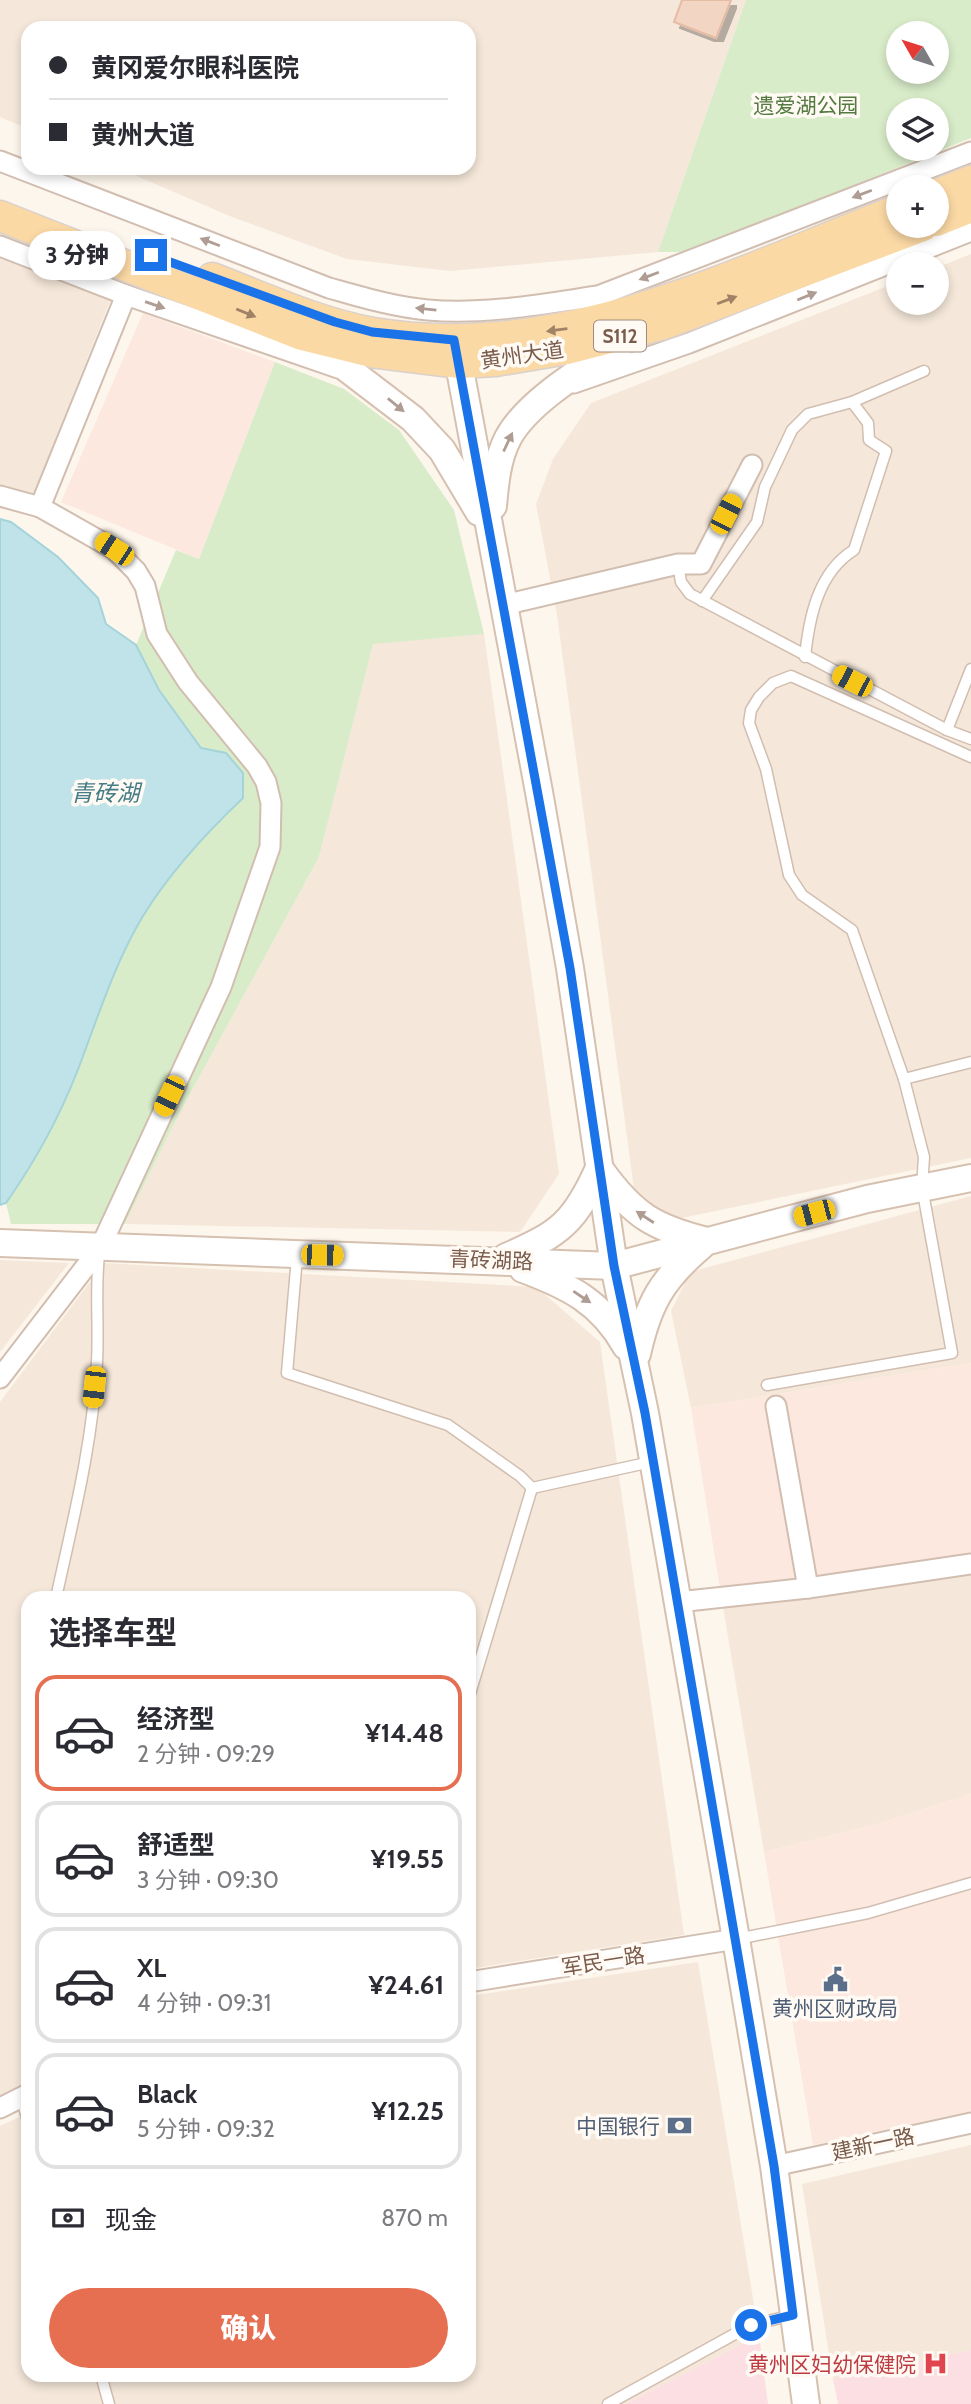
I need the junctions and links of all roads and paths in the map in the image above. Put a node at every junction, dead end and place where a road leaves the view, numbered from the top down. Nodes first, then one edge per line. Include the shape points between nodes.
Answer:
1 (971, 152) edge
2 (0, 161) edge
3 (21, 169) edge
4 (36, 175) edge
5 (971, 181) edge
6 (949, 190) edge
7 (0, 195) edge
8 (971, 208) edge
9 (886, 215) edge
10 (0, 216) edge
11 (949, 216) edge
12 (971, 231) edge
13 (891, 238) edge
14 (0, 246) edge
15 (126, 295) junction
16 (639, 332) junction
17 (302, 335) junction
18 (457, 351) junction
19 (924, 371) dead end
20 (355, 374) junction
21 (560, 388) junction
22 (852, 402) junction
23 (752, 465) dead end
24 (0, 496) edge
25 (40, 507) junction
26 (491, 533) junction
27 (678, 564) junction
28 (702, 601) junction
29 (504, 606) junction
30 (805, 657) junction
31 (971, 669) edge
32 (947, 730) junction
33 (971, 739) edge
34 (971, 757) edge
35 (971, 1062) edge
36 (904, 1079) junction
37 (599, 1168) junction
38 (971, 1178) edge
39 (922, 1188) junction
40 (708, 1241) junction
41 (0, 1243) edge
42 (100, 1248) junction
43 (297, 1254) junction
44 (498, 1260) junction
45 (614, 1266) junction
46 (635, 1362) junction
47 (0, 1378) edge
48 (767, 1385) dead end
49 (776, 1406) dead end
50 (654, 1462) junction
51 (532, 1488) junction
52 (971, 1564) edge
53 (808, 1588) junction
54 (58, 1591) edge
55 (678, 1602) junction
56 (476, 1674) edge
57 (971, 1883) edge
58 (736, 1940) junction
59 (476, 1981) edge
60 (21, 2097) edge
61 (0, 2108) edge
62 (971, 2123) edge
63 (774, 2166) junction
64 (793, 2315) junction
65 (102, 2382) edge
66 (109, 2404) edge
67 (608, 2404) edge
68 (806, 2404) edge

1 -> 4 street via 598,296 441,311 329,288
3 -> 2 street
5 - 6 main road
7 - 18 main road, 黄州大道 / S112 via 335,322
8 - 11 main road
9 -> 18 main road, 黄州大道 / S112 via 648,308
10 -> 17 main road, 黄州大道 / S112
21 -> 12 street via 689,343
16 -> 13 main road, 黄州大道 / S112
14 - 15 street
15 -> 20 street
15 - 25 street
16 - 18 main road, 黄州大道 / S112 via 496,361
16 - 21 main road
17 - 18 main road, 黄州大道 / S112 via 371,352
17 - 20 main road
18 - 26 main road
19 - 22 lane
20 -> 26 main road via 413,419 442,450
26 -> 21 main road via 496,471 507,439 524,415
22 - 28 lane via 808,414 792,430 765,487 757,522
22 - 30 lane via 868,423 869,440 886,451 854,550 827,574 808,627
23 - 27 street via 701,564
24 - 25 street
25 - 42 street via 114,549 136,571 145,586 157,634 188,682 257,766 271,803 270,847 221,987
26 - 29 main road
27 - 28 lane via 681,582
27 - 29 street
28 - 30 lane
29 - 37 main road via 570,968
30 - 32 lane
31 - 32 lane
32 - 33 lane
34 - 36 lane via 791,676 773,683 751,709 749,723 766,769 789,875 802,895 852,930
35 - 36 lane
36 - 39 lane via 924,1157
40 -> 37 main road via 645,1220 623,1201
37 - 44 main road via 571,1220 542,1242
37 - 45 main road
38 - 39 main road, 青砖湖路
39 - 40 main road, 青砖湖路
39 - 48 lane via 952,1353
40 - 45 main road, 青砖湖路
40 - 46 main road via 680,1263 659,1288 644,1321
41 - 42 main road, 青砖湖路
42 - 43 main road, 青砖湖路
42 - 47 street
42 - 54 lane via 95,1293 97,1361 85,1466
43 - 44 main road, 青砖湖路
43 - 51 lane via 287,1373 448,1425
44 - 45 main road, 青砖湖路
44 -> 46 main road via 585,1297 612,1321
45 - 46 main road
46 - 50 main road
49 - 53 street
50 - 51 lane
50 - 55 main road
51 - 56 lane
52 - 53 street
53 - 55 street
55 - 58 main road
57 - 58 lane via 868,1913
58 - 59 street, 军民一路
58 - 63 main road
60 - 61 street
62 - 63 street, 建新一路
63 - 64 main road
64 - 67 lane via 751,2325
64 - 68 main road
65 - 66 lane

